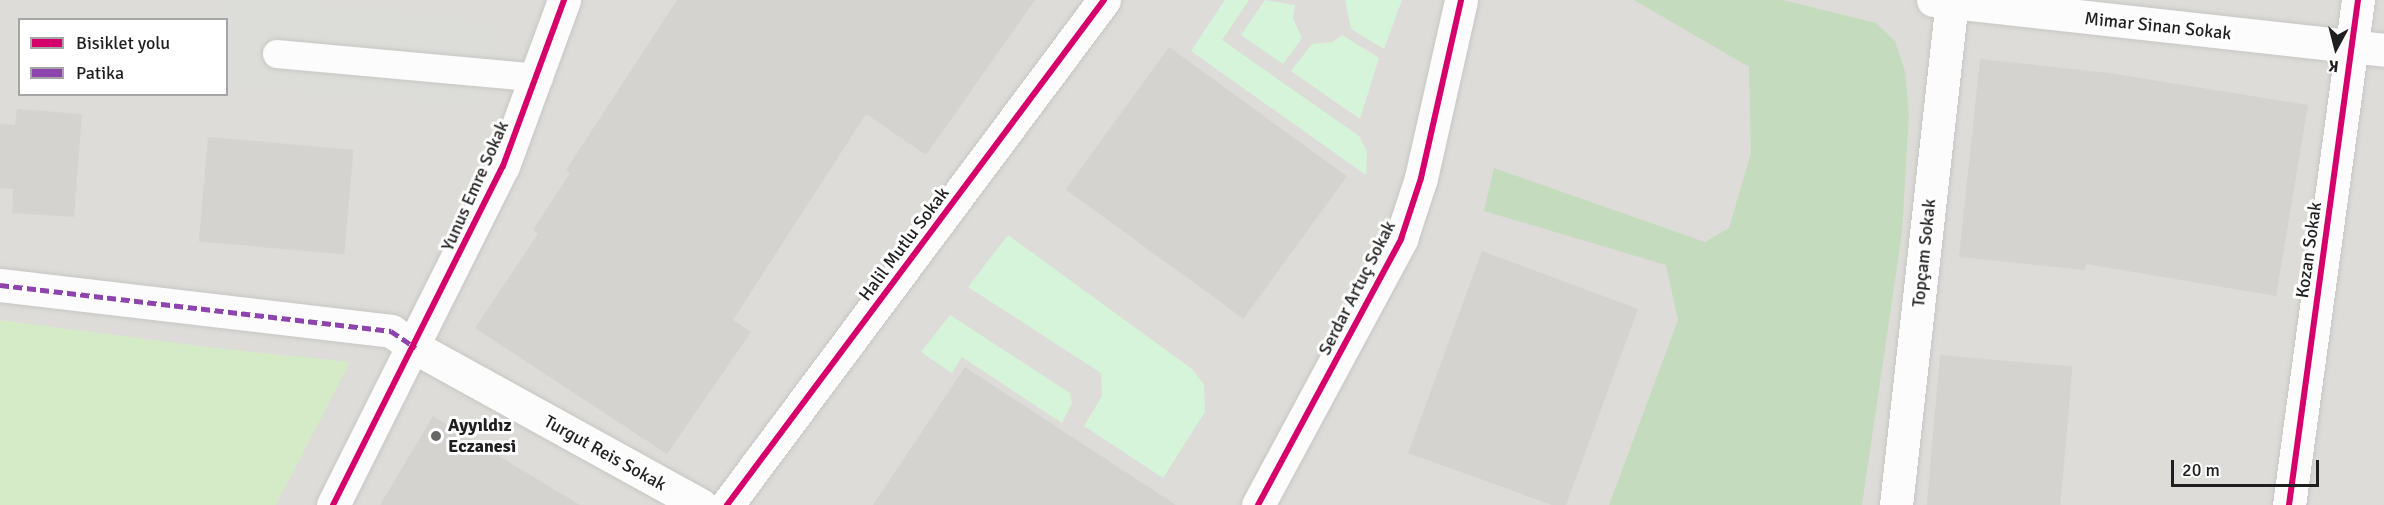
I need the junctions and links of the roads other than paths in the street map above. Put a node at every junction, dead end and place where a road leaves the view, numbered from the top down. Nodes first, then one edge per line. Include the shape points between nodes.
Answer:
1 (564, 0) edge
2 (1104, 0) edge
3 (1461, 0) edge
4 (2358, 0) edge
5 (1945, 1) edge
6 (2352, 47) junction
7 (2384, 50) edge
8 (277, 54) dead end
9 (539, 78) junction
10 (0, 285) edge
11 (416, 348) junction
12 (333, 505) edge
13 (700, 505) edge
14 (727, 505) edge
15 (1258, 505) edge
16 (1896, 505) edge
17 (2289, 505) edge

1 - 9 street, Yunus Emre Sokak
2 - 14 street, Halil Mutlu Sokak
3 - 15 street, Serdar Artuç Sokak via 1421,178 1401,239
4 - 6 street, Kozan Sokak
5 - 6 street, Mimar Sinan Sokak
5 - 16 street, Topçam Sokak
6 - 7 street, Mimar Sinan Sokak
6 - 17 street, Kozan Sokak
8 - 9 lane
9 - 11 street, Yunus Emre Sokak
10 - 11 street, Turgut Reis Sokak via 391,331
11 - 12 street, Yunus Emre Sokak
11 - 13 street, Turgut Reis Sokak

